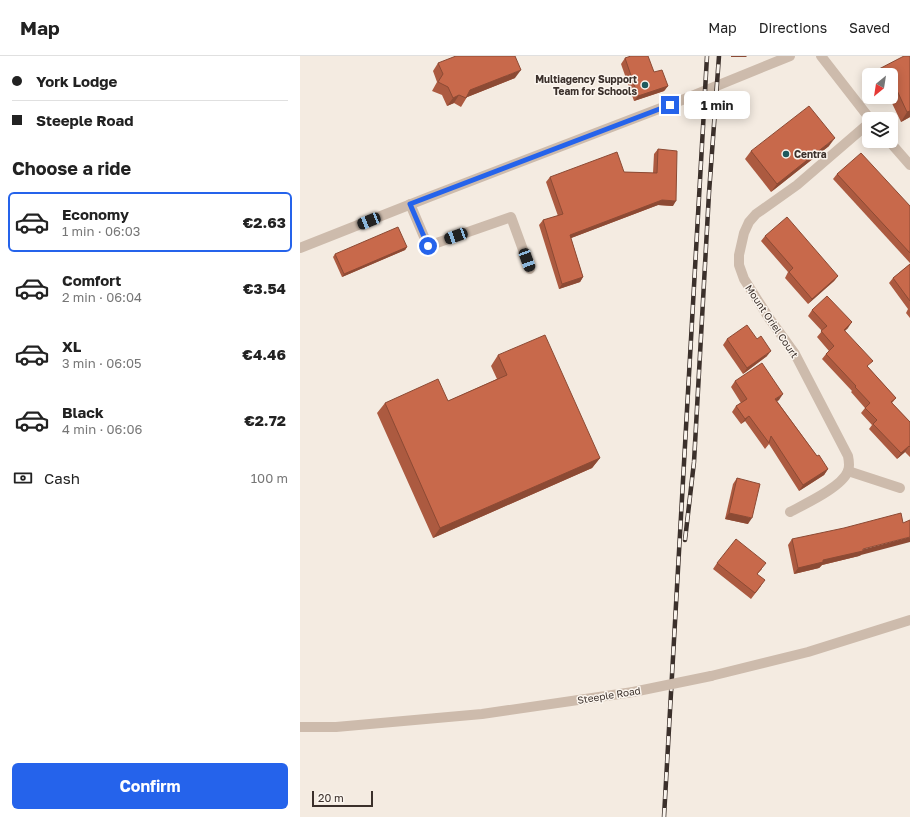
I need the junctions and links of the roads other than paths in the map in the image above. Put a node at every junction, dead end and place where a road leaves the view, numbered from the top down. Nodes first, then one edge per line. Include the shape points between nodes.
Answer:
1 (790, 56) edge
2 (821, 56) edge
3 (865, 112) edge
4 (862, 129) edge
5 (895, 148) edge
6 (910, 165) edge
7 (410, 204) junction
8 (300, 248) edge
9 (530, 269) dead end
10 (848, 471) junction
11 (900, 488) dead end
12 (790, 512) dead end
13 (910, 620) edge
14 (300, 727) edge

1 - 7 street via 670,105
2 - 3 street
4 - 10 street, Mount Oriel Court via 797,185 756,214 744,233 739,255 739,265 744,279 795,354 848,456
5 - 6 street
7 - 8 street
7 - 9 street via 428,246 511,217
10 - 11 street
10 - 12 street via 831,489
13 - 14 street, Steeple Road, bridge via 808,652 633,692 482,714 336,727

